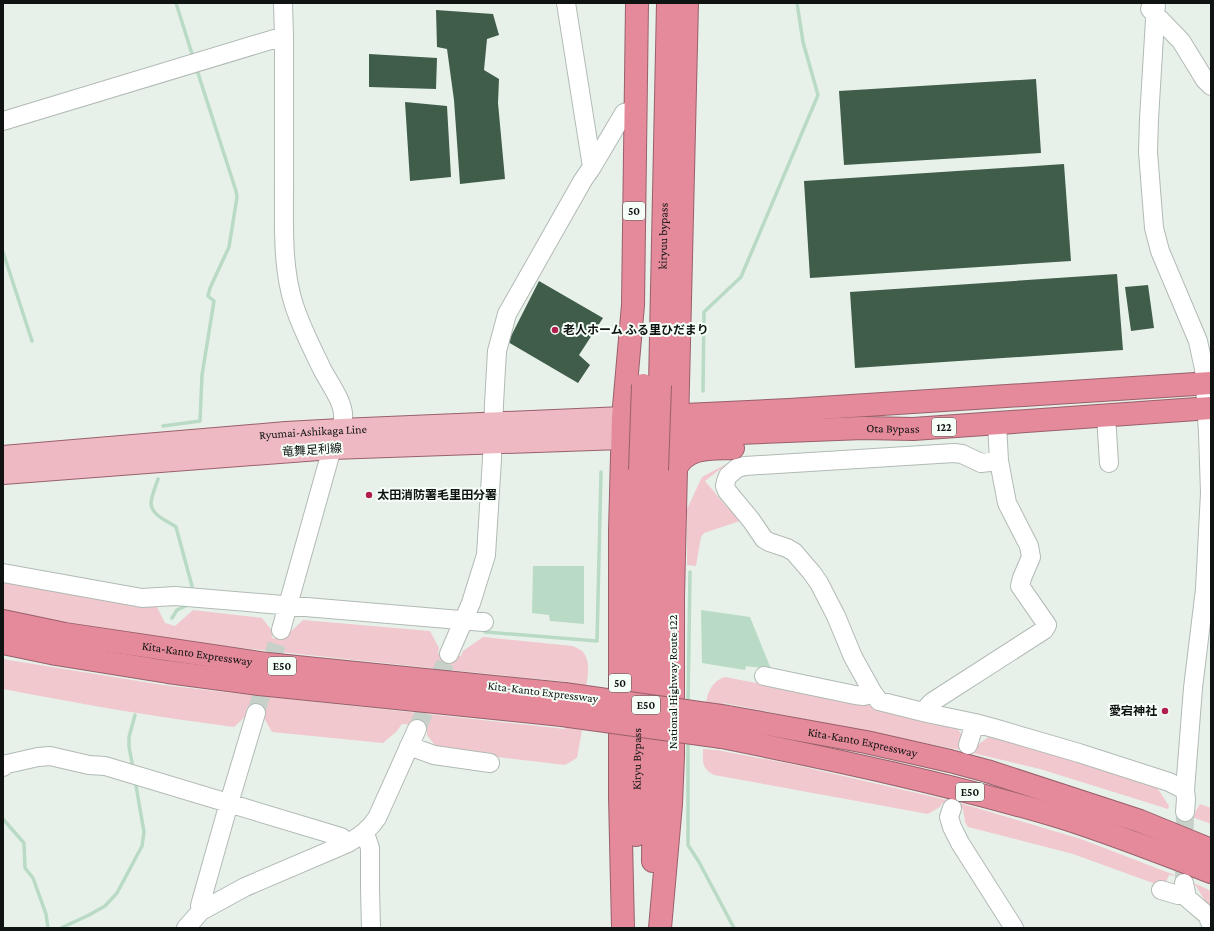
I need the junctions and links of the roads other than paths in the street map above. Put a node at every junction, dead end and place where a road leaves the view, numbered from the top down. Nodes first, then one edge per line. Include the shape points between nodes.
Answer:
1 (283, 3) edge
2 (566, 3) edge
3 (637, 3) edge
4 (650, 3) edge
5 (668, 3) edge
6 (687, 3) edge
7 (1152, 7) edge
8 (284, 36) junction
9 (1211, 86) edge
10 (636, 109) junction
11 (3, 121) edge
12 (592, 168) junction
13 (1208, 384) edge
14 (651, 385) junction
15 (1209, 409) edge
16 (1106, 416) junction
17 (997, 424) junction
18 (677, 426) junction
19 (623, 428) junction
20 (913, 429) junction
21 (493, 433) junction
22 (336, 439) junction
23 (1210, 454) edge
24 (3, 457) edge
25 (999, 461) junction
26 (1109, 464) dead end
27 (658, 469) junction
28 (3, 473) edge
29 (3, 573) edge
30 (1208, 590) edge
31 (288, 605) junction
32 (3, 621) edge
33 (464, 621) junction
34 (484, 622) dead end
35 (281, 630) tunnel mouth
36 (3, 643) edge
37 (449, 654) tunnel mouth
38 (764, 676) dead end
39 (873, 693) junction
40 (563, 704) junction
41 (256, 713) tunnel mouth
42 (927, 713) junction
43 (976, 723) junction
44 (725, 727) junction
45 (417, 729) tunnel mouth
46 (968, 745) dead end
47 (409, 746) junction
48 (490, 763) dead end
49 (3, 767) edge
50 (987, 771) junction
51 (1185, 790) junction
52 (229, 803) junction
53 (952, 808) dead end
54 (1185, 812) tunnel mouth
55 (1211, 833) edge
56 (363, 834) junction
57 (348, 843) junction
58 (1211, 850) edge
59 (1211, 872) edge
60 (1161, 890) dead end
61 (201, 911) junction
62 (1211, 924) edge
63 (186, 928) edge
64 (371, 928) edge
65 (623, 928) edge
66 (634, 928) edge
67 (652, 928) edge
68 (660, 928) edge
69 (1014, 928) edge

1 - 8 street
2 - 12 street
3 - 10 highway, 50
4 - 14 highway, kiryuu bypass / 50
5 - 14 highway, kiryuu bypass / 50
6 - 18 highway, National Highway Route 122
7 - 9 street via 1181,41
7 - 13 street via 1148,152 1154,228 1160,251 1198,341
8 - 11 street
8 - 22 street via 284,235 288,281 294,306 305,333 341,404 343,418
10 - 12 street via 624,113
10 - 19 highway, 50 via 633,305
12 - 21 street via 507,314 497,351
13 - 15 street
13 - 18 highway, Ota Bypass / 122
14 - 27 highway, kiryuu bypass / 50, bridge
15 - 16 highway, Ota Bypass / 122
15 - 23 street
16 - 17 highway, Ota Bypass / 122
16 - 26 street
17 - 20 highway, Ota Bypass / 122
17 - 25 street
18 - 19 highway, Ota Bypass / 122
18 - 20 highway, Ota Bypass / 122
18 - 27 highway, National Highway Route 122 / 50
19 - 21 main road, Ryumai-Ashikaga Line
19 - 65 highway, 50 via 620,547 620,790
20 - 27 highway via 865,439 697,451
21 - 22 main road, Ryumai-Ashikaga Line
21 - 33 street via 486,555
22 - 24 main road, Ryumai-Ashikaga Line via 278,434
22 - 28 main road, 竜舞足利線
22 - 31 street
23 - 30 street
25 - 39 street via 981,463 962,454 946,454 745,466 737,468 728,476 725,486 727,491 764,539 794,552 819,582 853,657
25 - 42 street via 1007,503 1029,546 1031,557 1020,586 1048,625 932,702
27 - 66 highway, Kiryu Bypass / 50
27 - 67 highway, Kiryu Bypass / 50
27 - 68 highway, National Highway Route 122 / 50 via 673,597 673,756
29 - 31 street via 142,598 175,596
30 - 51 street via 1193,688
31 - 33 street
31 - 35 street
32 - 40 highway, Kita-Kanto Expressway / E50 via 65,634 267,664
33 - 34 street
33 - 37 street
36 - 40 highway, Kita-Kanto Expressway / E50 via 56,654 244,682
38 - 39 street via 855,695
39 - 42 street via 879,701
40 - 44 highway, Kita-Kanto Expressway / E50, bridge
41 - 52 street
42 - 43 street
43 - 46 street
43 - 51 street via 1079,753 1169,782
44 - 50 highway, Kita-Kanto Expressway / E50 via 866,742
44 - 59 highway, Kita-Kanto Expressway / E50 via 829,758 992,797 1062,818
45 - 47 street
47 - 48 street via 434,755
47 - 56 street via 377,818
49 - 52 street via 7,764 50,756 105,766
50 - 55 highway via 1087,792
50 - 58 highway, Kita-Kanto Expressway / E50 via 1140,821
51 - 54 street
52 - 57 street via 341,838
52 - 61 street via 200,906
53 - 69 street via 949,817 960,843
56 - 57 street
56 - 64 street via 370,848
57 - 61 street via 245,887
60 - 62 street via 1178,895 1185,889 1188,898 1207,914
61 - 63 street

